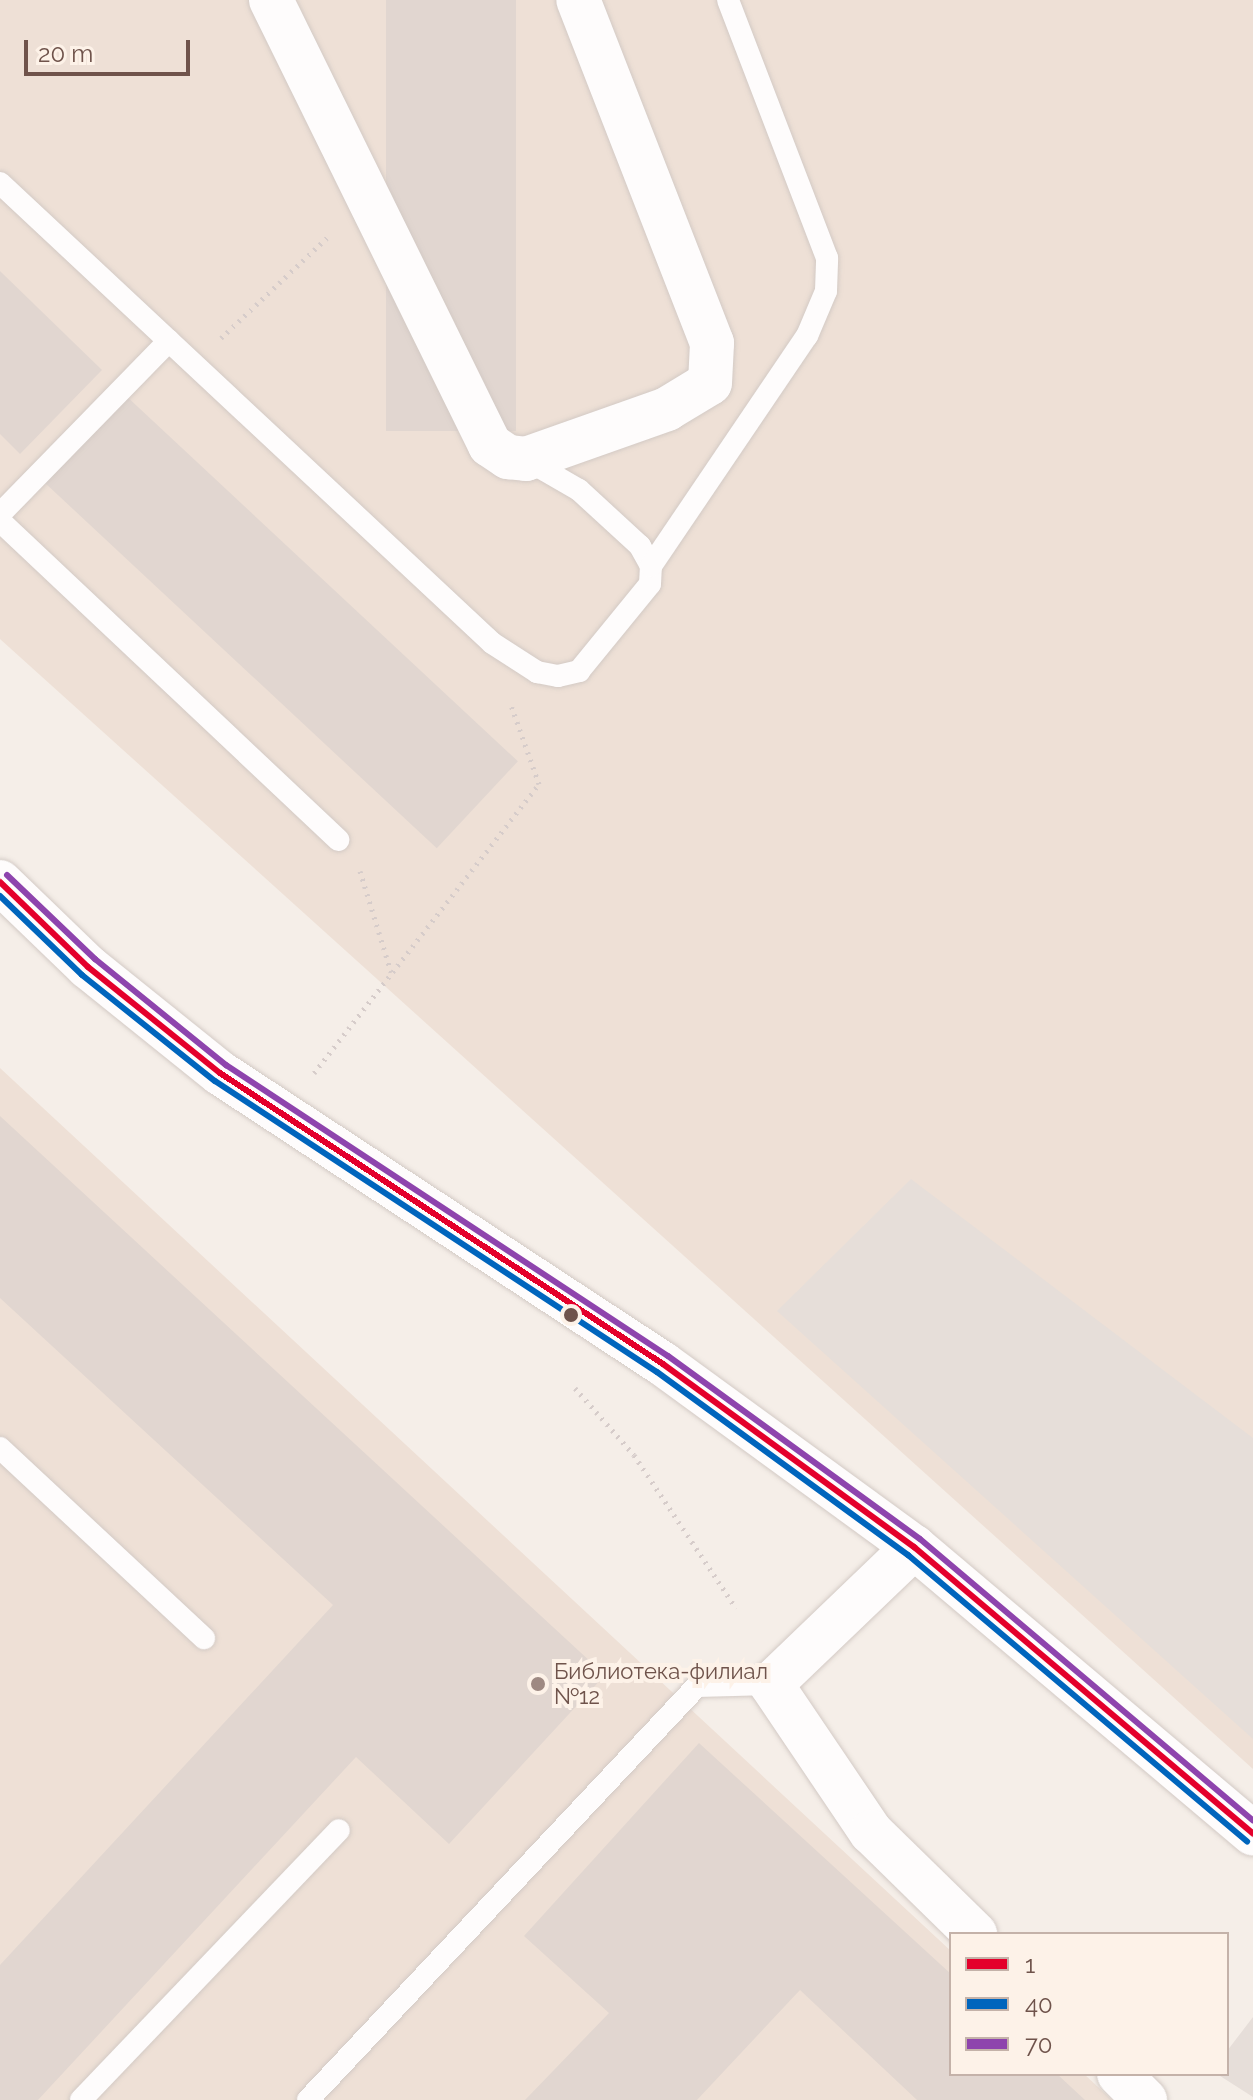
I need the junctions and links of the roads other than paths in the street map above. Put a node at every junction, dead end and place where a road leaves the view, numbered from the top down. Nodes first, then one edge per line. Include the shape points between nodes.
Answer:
1 (271, 0) edge
2 (578, 0) edge
3 (728, 0) edge
4 (0, 183) edge
5 (169, 341) junction
6 (526, 459) junction
7 (0, 514) edge
8 (0, 521) edge
9 (651, 566) junction
10 (338, 840) road end
11 (0, 882) edge
12 (0, 1448) edge
13 (914, 1547) junction
14 (204, 1638) dead end
15 (771, 1684) junction
16 (339, 1830) dead end
17 (1253, 1833) edge
18 (973, 1932) edge
19 (1121, 2076) edge
20 (81, 2100) edge
21 (308, 2100) edge
22 (1145, 2100) edge

1 - 6 street via 490,445 508,457
2 - 6 street via 712,343 710,383 667,409
3 - 9 lane via 827,258 826,291 807,336
4 - 5 lane
5 - 7 lane
5 - 9 lane via 492,643 537,672 579,671 650,584
6 - 9 lane via 579,490 640,546
8 - 10 lane
11 - 13 street via 130,1003 220,1073 663,1364
12 - 14 lane
13 - 15 street
13 - 17 street
15 - 18 street via 871,1832
15 - 21 lane via 697,1686
16 - 20 lane
19 - 22 street

